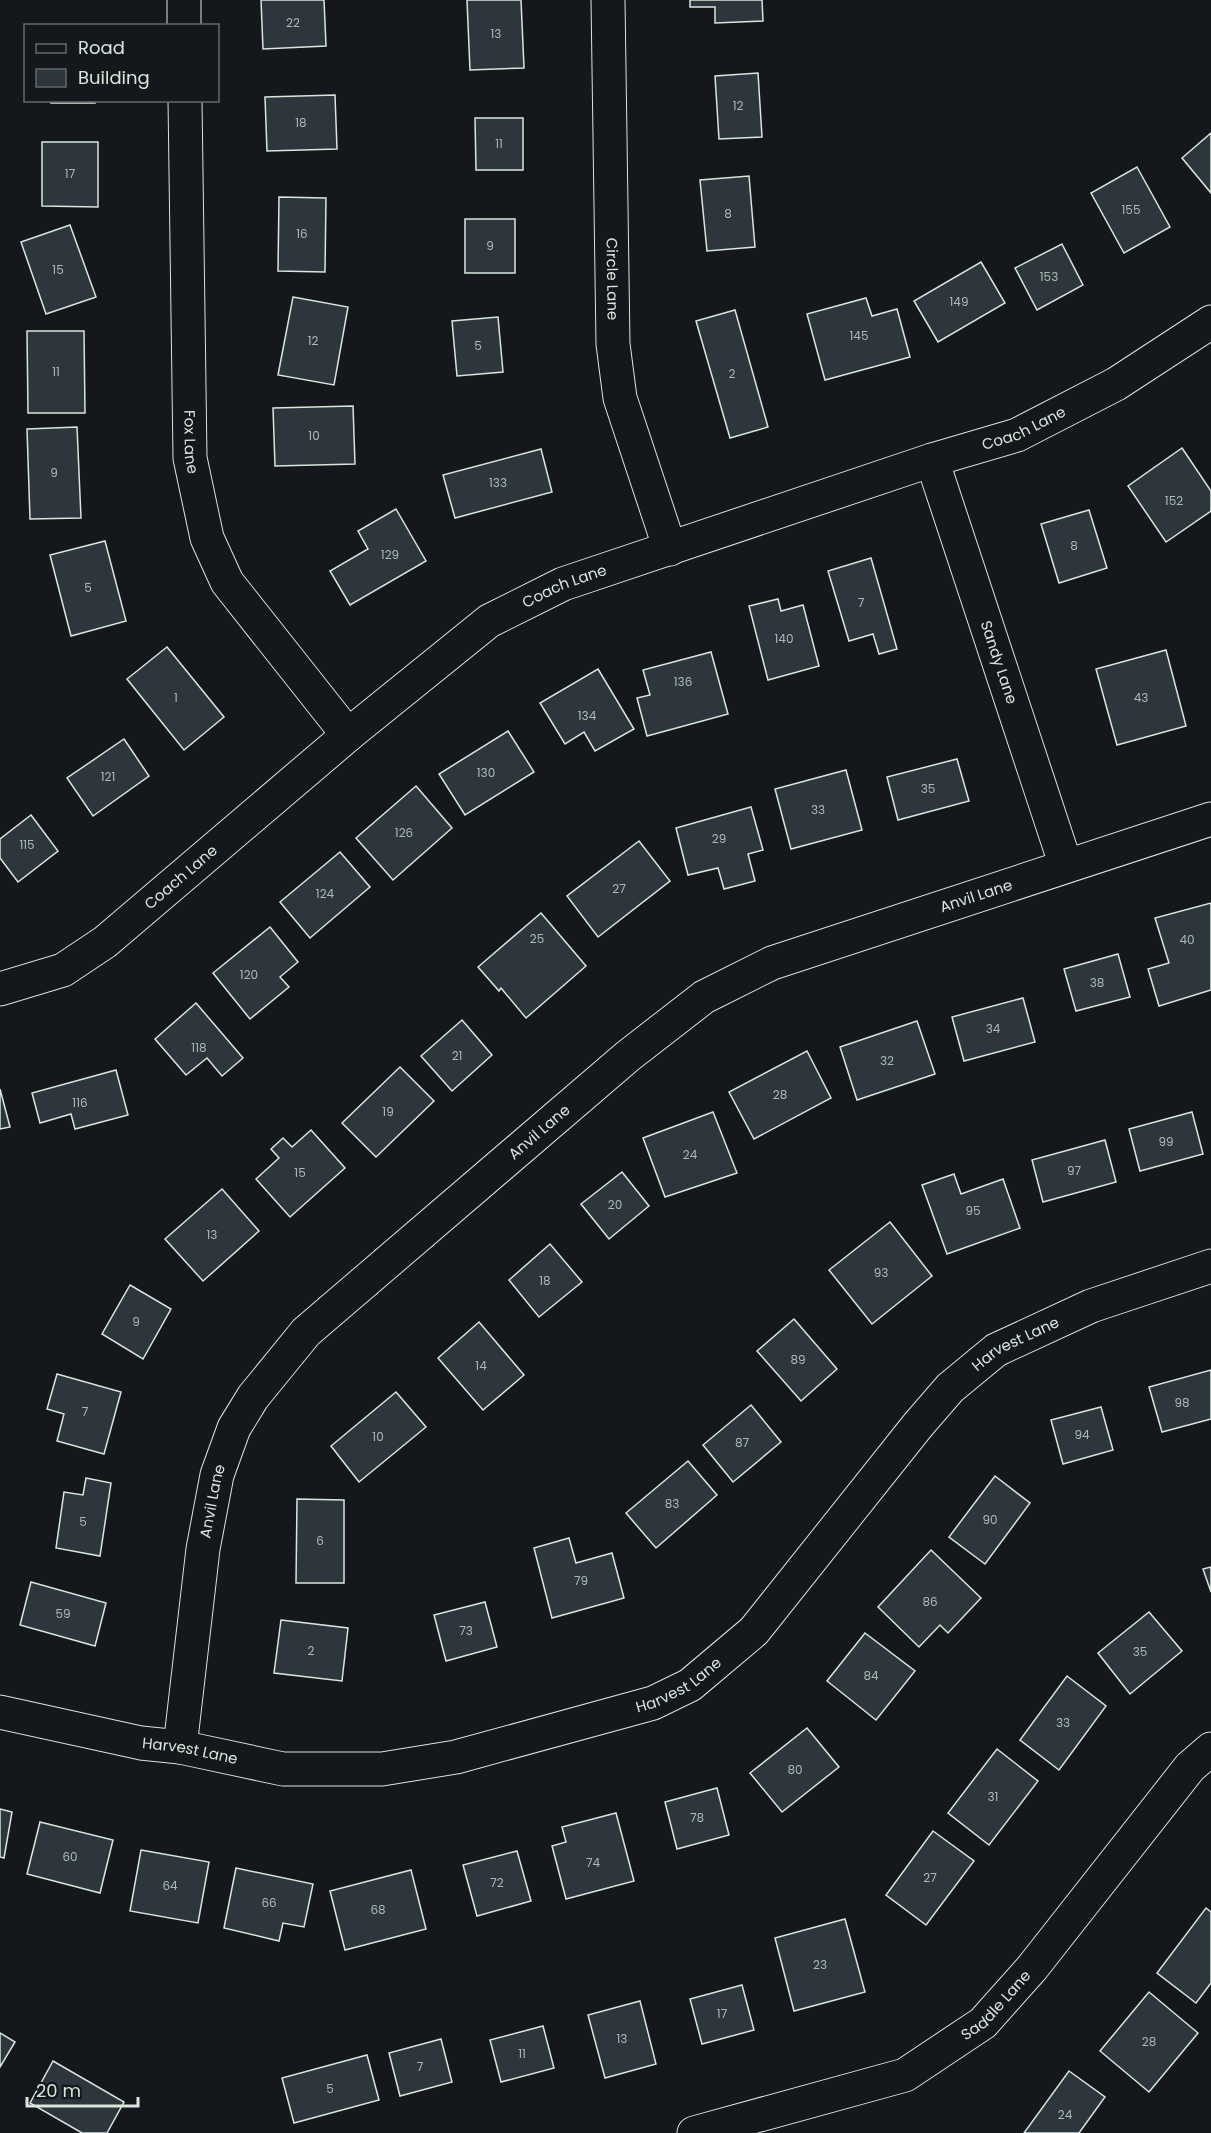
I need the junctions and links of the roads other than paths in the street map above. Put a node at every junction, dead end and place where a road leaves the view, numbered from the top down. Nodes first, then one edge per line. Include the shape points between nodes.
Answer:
1 (184, 0) edge
2 (608, 0) edge
3 (184, 24) edge
4 (185, 102) edge
5 (1211, 322) edge
6 (932, 460) junction
7 (670, 549) junction
8 (348, 735) junction
9 (1211, 819) edge
10 (1066, 866) junction
11 (0, 989) edge
12 (1211, 1266) edge
13 (0, 1712) edge
14 (180, 1748) junction
15 (1211, 1749) edge
16 (694, 2133) edge

1 - 3 street
2 - 7 street, Circle Lane via 613,344 620,398
4 - 8 street, Fox Lane via 190,458 207,538 227,582
5 - 6 street, Coach Lane via 1116,384 1017,435
6 - 7 street, Coach Lane
6 - 10 street, Sandy Lane
7 - 8 street, Coach Lane via 563,584 489,621
8 - 11 street, Coach Lane via 105,942 63,970
9 - 10 street, Anvil Lane
10 - 14 street, Anvil Lane via 772,963 704,997 628,1056 306,1332 253,1397 234,1428 217,1475 203,1549
12 - 14 street, Harvest Lane via 1091,1306 996,1350 950,1388 918,1425 754,1631 690,1685 653,1703 456,1757 382,1769 284,1769
13 - 14 street, Harvest Lane
15 - 16 street, Saddle Lane via 1190,1767 1032,1968 983,2023 905,2075

